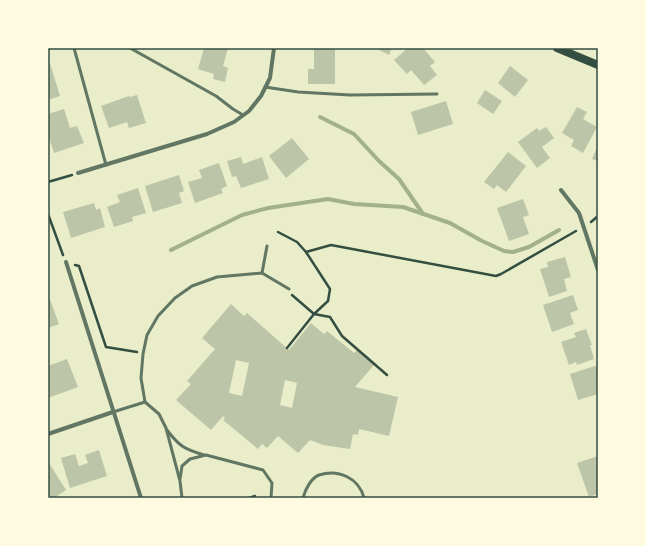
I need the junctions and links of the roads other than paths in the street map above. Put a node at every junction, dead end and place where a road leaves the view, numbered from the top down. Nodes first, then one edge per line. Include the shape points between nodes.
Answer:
1 (74, 48) edge
2 (130, 48) edge
3 (274, 48) edge
4 (557, 48) edge
5 (598, 65) edge
6 (265, 87) junction
7 (437, 94) dead end
8 (243, 115) junction
9 (106, 165) junction
10 (78, 173) road end
11 (561, 190) dead end
12 (266, 246) dead end
13 (66, 262) road end
14 (598, 270) edge
15 (262, 273) junction
16 (289, 289) road end
17 (145, 402) junction
18 (113, 412) junction
19 (166, 428) junction
20 (48, 434) edge
21 (206, 455) junction
22 (180, 481) junction
23 (140, 498) edge
24 (182, 498) edge
25 (271, 498) edge
26 (303, 498) edge
27 (364, 498) edge

1 - 9 lane
2 - 8 lane via 216,96
3 - 6 street via 270,78
4 - 5 main road
6 - 7 lane via 335,94
6 - 8 street via 261,96
8 - 9 street via 207,134
9 - 10 street
11 - 14 street via 579,213
12 - 15 lane
13 - 18 street
15 - 16 lane
15 - 17 lane via 217,277 192,286 175,298 158,316 147,335 143,354 141,378
17 - 18 lane
17 - 19 lane via 159,414
18 - 20 street
18 - 23 street
19 - 21 lane via 177,443 188,450
19 - 22 lane
21 - 22 lane via 190,459 182,466
21 - 25 lane via 263,470 272,483
22 - 24 lane
26 - 27 lane via 306,489 318,476 334,474 349,477 362,490

